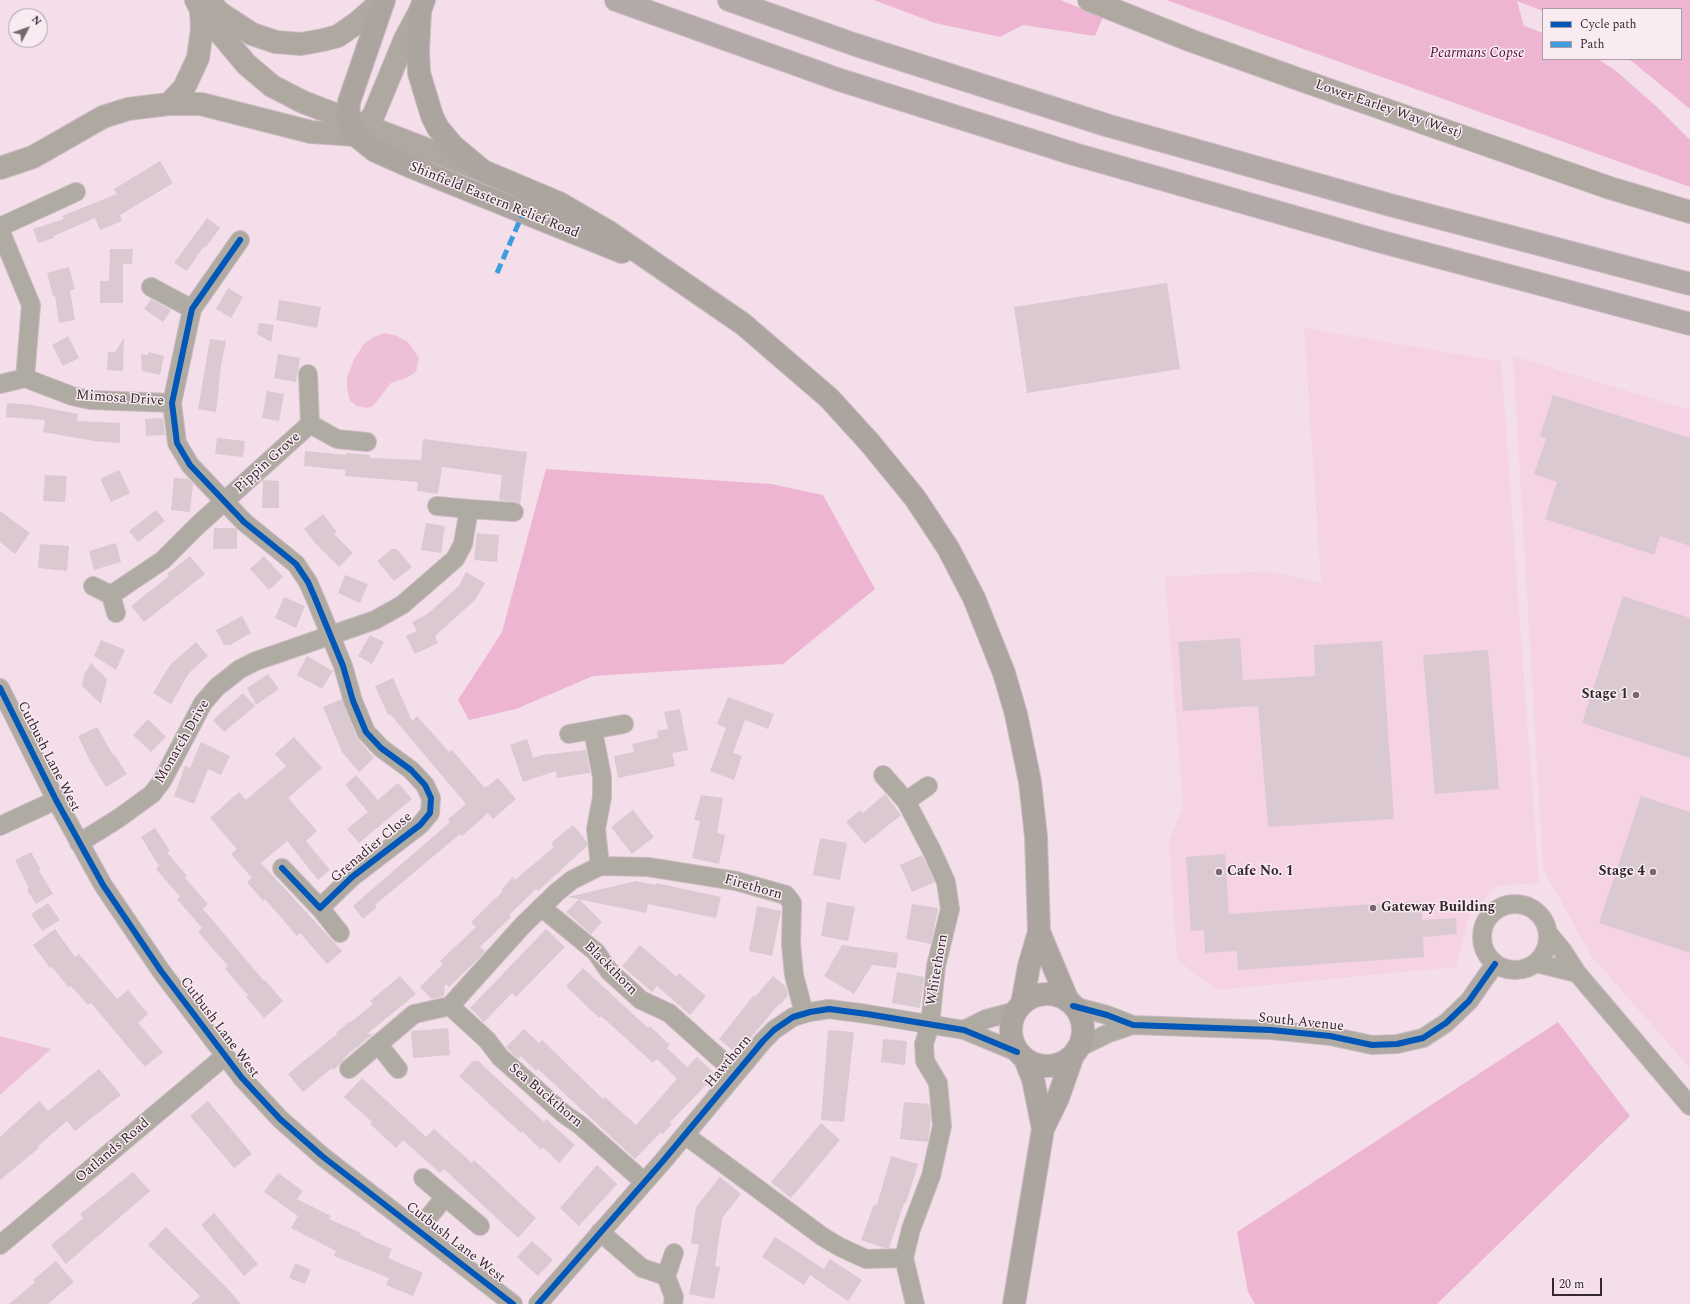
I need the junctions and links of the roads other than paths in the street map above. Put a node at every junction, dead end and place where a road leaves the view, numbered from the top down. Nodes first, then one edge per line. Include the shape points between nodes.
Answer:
1 (383, 0) edge
2 (616, 0) edge
3 (729, 0) edge
4 (1089, 0) edge
5 (201, 3) edge
6 (422, 5) edge
7 (169, 104) junction
8 (356, 127) junction
9 (0, 168) edge
10 (483, 171) junction
11 (76, 192) dead end
12 (1690, 212) edge
13 (0, 227) edge
14 (0, 230) edge
15 (240, 240) dead end
16 (653, 264) junction
17 (1690, 284) edge
18 (151, 287) dead end
19 (192, 309) junction
20 (1690, 324) edge
21 (308, 374) dead end
22 (25, 378) junction
23 (0, 384) edge
24 (172, 403) junction
25 (310, 424) junction
26 (367, 442) dead end
27 (225, 501) junction
28 (437, 506) dead end
29 (469, 509) junction
30 (514, 512) dead end
31 (93, 586) dead end
32 (112, 595) junction
33 (116, 613) dead end
34 (331, 636) junction
35 (0, 688) edge
36 (624, 724) dead end
37 (593, 731) junction
38 (569, 734) dead end
39 (883, 775) dead end
40 (928, 786) dead end
41 (56, 800) junction
42 (906, 802) junction
43 (0, 826) edge
44 (79, 843) junction
45 (600, 866) junction
46 (282, 868) dead end
47 (541, 907) junction
48 (320, 908) junction
49 (1039, 932) junction
50 (340, 933) dead end
51 (1548, 933) junction
52 (1536, 963) junction
53 (1495, 964) junction
54 (1577, 973) junction
55 (1071, 1004) junction
56 (450, 1006) junction
57 (1019, 1007) junction
58 (804, 1013) junction
59 (930, 1025) junction
60 (1133, 1025) junction
61 (964, 1030) junction
62 (378, 1044) junction
63 (1076, 1052) junction
64 (225, 1056) junction
65 (1021, 1056) junction
66 (398, 1068) dead end
67 (349, 1069) dead end
68 (736, 1073) junction
69 (1690, 1106) edge
70 (1043, 1129) junction
71 (685, 1135) junction
72 (423, 1178) dead end
73 (644, 1182) junction
74 (445, 1197) junction
75 (480, 1226) dead end
76 (418, 1230) junction
77 (600, 1232) junction
78 (0, 1245) edge
79 (674, 1253) dead end
80 (904, 1258) junction
81 (666, 1276) junction
82 (513, 1304) edge
83 (538, 1304) edge
84 (673, 1304) edge
85 (915, 1304) edge
86 (1014, 1304) edge

1 - 5 main road via 338,36 301,44 276,42 252,34
1 - 8 main road via 349,102
2 - 20 highway via 837,79 1074,154 1382,242
3 - 17 highway via 853,44 1106,124 1390,205
4 - 12 main road, Lower Earley Way (West) via 1284,74 1610,188
5 - 7 main road via 202,29 198,58 184,88
5 - 8 main road via 246,64 272,86
6 - 8 main road via 374,114
6 - 10 main road, Shinfield Eastern Relief Road via 419,73 427,103 438,128 453,146
7 - 8 main road via 201,104 311,132
7 - 9 main road via 128,109 103,117 33,157
8 - 10 main road, Shinfield Eastern Relief Road
8 - 16 main road, Shinfield Eastern Relief Road via 375,151 548,224
10 - 16 main road, Shinfield Eastern Relief Road via 559,203 609,232
11 - 13 street
14 - 22 street via 31,304
15 - 19 street
16 - 49 main road, Shinfield Eastern Relief Road via 743,324 828,398 870,443 915,498 948,548 990,635 1016,714 1034,810
18 - 19 street
19 - 24 street, Grenadier Close
21 - 25 street, Pippin Grove
22 - 23 street
22 - 24 street, Mimosa Drive via 90,400
24 - 27 street, Grenadier Close via 177,443 190,465
25 - 26 street, Pippin Grove via 337,439
25 - 27 street, Pippin Grove
27 - 32 street, Pippin Grove via 163,560
27 - 34 street, Grenadier Close via 244,522 296,564 308,582
28 - 29 street
29 - 30 street
29 - 34 street, Monarch Drive via 463,544 455,559 443,571 402,604 375,620
31 - 32 street
32 - 33 street
34 - 44 street, Monarch Drive via 256,661 240,669 217,687 203,703 162,781 152,794
34 - 48 street, Grenadier Close via 366,732 381,748 411,770 425,786 431,798 430,813 420,825 352,877
35 - 41 street, Cutbush Lane West
36 - 37 street
37 - 38 street
37 - 45 street via 602,777 602,797 596,829
39 - 42 street, Whitethorn
40 - 42 street
41 - 43 street
41 - 44 street, Cutbush Lane West
42 - 59 street, Whitethorn via 946,882 950,909 936,966
44 - 64 street, Cutbush Lane West via 103,885 157,965
45 - 47 street, Firethorn via 572,880
45 - 58 street, Firethorn via 648,867 736,881 786,895 792,903 791,944 794,976
46 - 48 street
47 - 56 street, Firethorn
47 - 68 street, Blackthorn via 596,952 609,972 641,1000 670,1013
48 - 50 street
49 - 55 main road, Shinfield Eastern Relief Road
49 - 57 main road, Shinfield Eastern Relief Road
51 - 52 street via 1545,951
51 - 53 street via 1545,922 1529,907 1518,904 1501,907 1489,916 1482,934 1484,950
51 - 54 street
52 - 53 street via 1529,968 1516,970 1508,970
52 - 54 street
53 - 60 street, South Avenue via 1469,1001 1446,1023 1424,1038 1397,1044 1372,1045 1330,1036 1271,1030
54 - 69 street
55 - 57 main road via 1059,996 1044,994 1030,998
55 - 60 street, South Avenue
55 - 63 main road via 1080,1015 1083,1026 1082,1038
56 - 62 street via 414,1014
56 - 73 street, Sea Buckthorn via 487,1040 500,1057
57 - 61 street
57 - 65 main road via 1011,1021 1010,1032 1012,1042
58 - 59 street, Hawthorn via 838,1009
58 - 68 street, Hawthorn via 784,1022 774,1030
59 - 61 street, Hawthorn
59 - 80 street, Whitethorn via 924,1044 925,1061 938,1083 942,1126 931,1176 911,1229
60 - 63 street, South Avenue via 1109,1034
61 - 65 street, Hawthorn
62 - 66 street
62 - 67 street
63 - 65 main road via 1066,1061 1050,1067 1032,1064
63 - 70 main road
64 - 76 street, Cutbush Lane West via 280,1119 322,1156
64 - 78 street, Oatlands Road
65 - 70 main road via 1033,1079
68 - 71 street, Hawthorn
70 - 86 main road
71 - 73 street, Hawthorn
71 - 80 street via 840,1247 866,1259
72 - 74 street, Cutbush Lane West
73 - 77 street, Hawthorn
74 - 75 street, Cutbush Lane West
74 - 76 street, Cutbush Lane West
76 - 82 street, Cutbush Lane West
77 - 81 street via 642,1268
77 - 83 street, Hawthorn
79 - 81 street
80 - 85 street, Whitethorn
81 - 84 street via 674,1297

